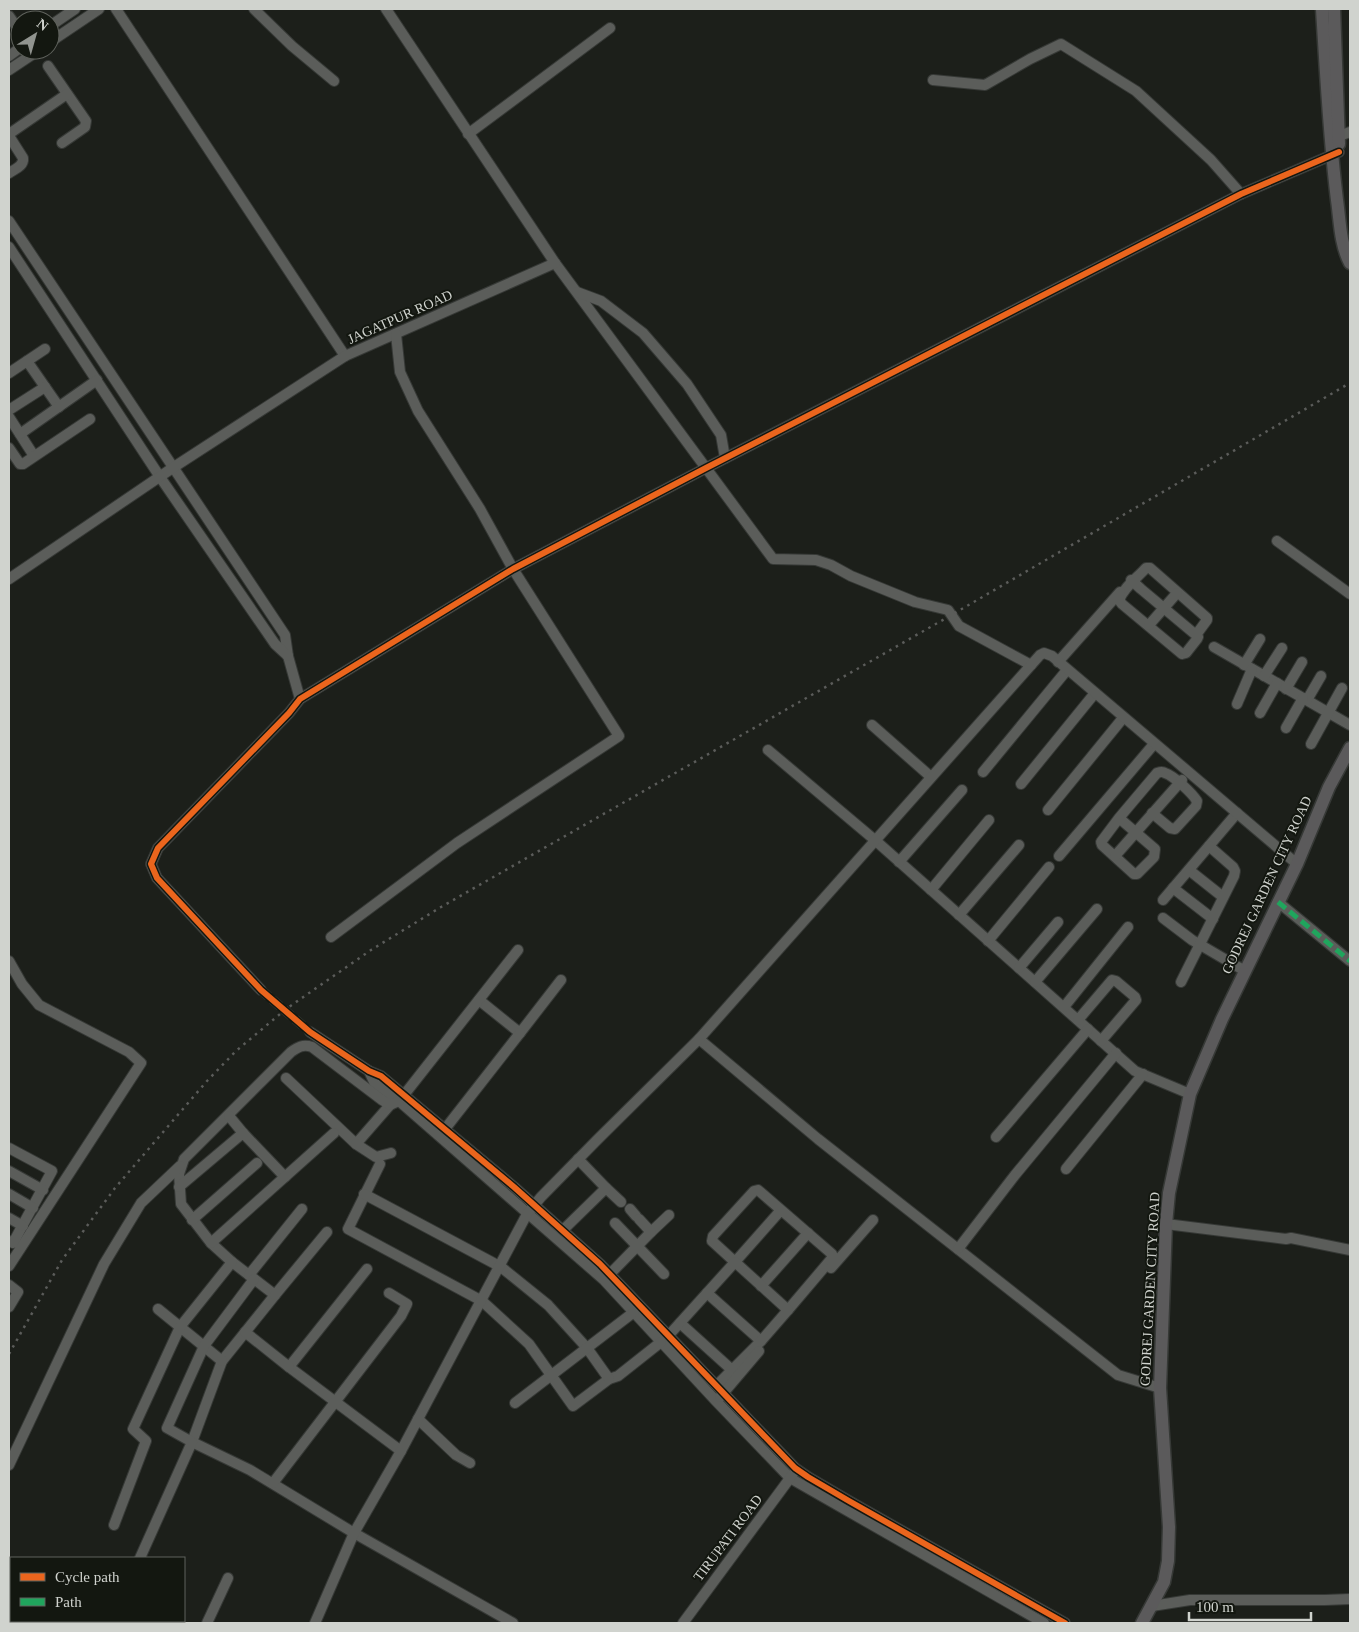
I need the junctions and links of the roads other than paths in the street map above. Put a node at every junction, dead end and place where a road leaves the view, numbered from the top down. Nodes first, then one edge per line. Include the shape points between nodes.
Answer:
1 (75, 9) edge
2 (99, 9) edge
3 (116, 9) edge
4 (254, 9) edge
5 (386, 9) edge
6 (1322, 9) edge
7 (1334, 9) edge
8 (60, 19) edge
9 (610, 28) dead end
10 (60, 35) edge
11 (24, 60) edge
12 (48, 66) dead end
13 (9, 70) edge
14 (933, 80) dead end
15 (334, 81) dead end
16 (67, 94) junction
17 (468, 134) junction
18 (9, 135) edge
19 (1340, 135) edge
20 (62, 143) dead end
21 (1335, 154) junction
22 (9, 173) edge
23 (1240, 194) junction
24 (9, 220) edge
25 (9, 247) edge
26 (1350, 251) edge
27 (555, 263) junction
28 (1350, 263) edge
29 (576, 291) junction
30 (396, 334) junction
31 (45, 349) dead end
32 (345, 356) junction
33 (27, 361) junction
34 (9, 373) edge
35 (97, 380) junction
36 (45, 387) junction
37 (58, 407) junction
38 (9, 410) edge
39 (9, 417) edge
40 (90, 419) dead end
41 (20, 434) junction
42 (9, 448) edge
43 (34, 456) junction
44 (725, 458) junction
45 (174, 467) junction
46 (706, 468) junction
47 (160, 477) junction
48 (1277, 541) dead end
49 (1144, 564) dead end
50 (513, 569) junction
51 (247, 578) junction
52 (9, 579) edge
53 (1132, 581) junction
54 (235, 586) junction
55 (1177, 593) junction
56 (1350, 594) edge
57 (1164, 608) junction
58 (1148, 625) junction
59 (1196, 635) junction
60 (1260, 639) dead end
61 (1214, 647) dead end
62 (1282, 648) dead end
63 (288, 656) junction
64 (1058, 662) junction
65 (1302, 662) dead end
66 (1031, 665) junction
67 (1248, 667) junction
68 (1067, 670) junction
69 (1264, 676) junction
70 (1321, 676) dead end
71 (1282, 686) junction
72 (1342, 688) dead end
73 (1095, 694) junction
74 (300, 699) junction
75 (1305, 699) junction
76 (1237, 704) dead end
77 (1260, 713) dead end
78 (1329, 713) junction
79 (1123, 718) junction
80 (872, 725) dead end
81 (1350, 725) edge
82 (1286, 728) dead end
83 (1154, 744) junction
84 (1312, 744) dead end
85 (1350, 748) edge
86 (768, 750) dead end
87 (983, 772) dead end
88 (1188, 772) junction
89 (931, 777) junction
90 (1178, 783) junction
91 (1021, 784) dead end
92 (962, 790) dead end
93 (1048, 810) dead end
94 (1152, 813) junction
95 (1237, 813) junction
96 (1120, 818) junction
97 (989, 820) dead end
98 (1136, 832) junction
99 (876, 841) junction
100 (1018, 845) dead end
101 (1209, 846) junction
102 (1059, 856) dead end
103 (1115, 856) junction
104 (899, 862) junction
105 (1297, 864) junction
106 (1049, 868) dead end
107 (1189, 870) junction
108 (1173, 888) junction
109 (931, 890) junction
110 (1223, 897) junction
111 (1163, 900) dead end
112 (1278, 902) junction
113 (1097, 909) dead end
114 (960, 915) junction
115 (1163, 918) dead end
116 (1213, 919) junction
117 (1058, 922) dead end
118 (1128, 927) dead end
119 (331, 937) dead end
120 (988, 941) junction
121 (1200, 945) junction
122 (518, 950) dead end
123 (9, 961) edge
124 (1350, 961) edge
125 (1018, 968) junction
126 (1245, 971) junction
127 (561, 980) dead end
128 (1035, 982) junction
129 (1181, 982) dead end
130 (261, 990) tunnel mouth
131 (479, 1000) junction
132 (1064, 1008) junction
133 (1078, 1020) junction
134 (1088, 1028) junction
135 (310, 1032) tunnel mouth
136 (520, 1033) junction
137 (699, 1039) junction
138 (1101, 1040) junction
139 (1116, 1053) junction
140 (1143, 1074) junction
141 (286, 1078) dead end
142 (1190, 1094) junction
143 (398, 1100) junction
144 (229, 1116) junction
145 (445, 1129) junction
146 (243, 1133) junction
147 (334, 1133) dead end
148 (996, 1137) dead end
149 (356, 1144) junction
150 (9, 1148) edge
151 (391, 1153) dead end
152 (578, 1159) junction
153 (257, 1163) dead end
154 (380, 1164) dead end
155 (180, 1166) junction
156 (1066, 1169) dead end
157 (9, 1171) edge
158 (285, 1177) junction
159 (179, 1187) junction
160 (606, 1188) junction
161 (43, 1190) junction
162 (9, 1194) edge
163 (364, 1194) junction
164 (621, 1202) dead end
165 (535, 1205) junction
166 (33, 1208) junction
167 (302, 1209) dead end
168 (781, 1210) junction
169 (527, 1214) junction
170 (635, 1215) dead end
171 (669, 1215) dead end
172 (9, 1218) edge
173 (192, 1220) junction
174 (873, 1220) dead end
175 (615, 1223) dead end
176 (1166, 1224) junction
177 (23, 1226) junction
178 (563, 1230) junction
179 (327, 1232) dead end
180 (651, 1232) junction
181 (808, 1233) junction
182 (9, 1241) edge
183 (211, 1242) junction
184 (638, 1246) junction
185 (958, 1249) junction
186 (1350, 1250) edge
187 (232, 1262) junction
188 (735, 1262) junction
189 (9, 1266) edge
190 (500, 1267) junction
191 (367, 1269) dead end
192 (610, 1274) junction
193 (664, 1274) dead end
194 (252, 1277) junction
195 (9, 1285) edge
196 (761, 1286) junction
197 (389, 1293) dead end
198 (707, 1293) junction
199 (275, 1295) junction
200 (482, 1301) junction
201 (9, 1307) edge
202 (158, 1309) dead end
203 (788, 1310) junction
204 (634, 1312) junction
205 (680, 1323) junction
206 (180, 1327) junction
207 (245, 1332) junction
208 (665, 1339) junction
209 (760, 1341) junction
210 (204, 1346) junction
211 (586, 1348) junction
212 (222, 1361) junction
213 (289, 1367) junction
214 (732, 1370) junction
215 (551, 1375) junction
216 (609, 1379) junction
217 (1160, 1388) junction
218 (720, 1389) junction
219 (336, 1402) junction
220 (716, 1402) junction
221 (515, 1403) dead end
222 (418, 1419) junction
223 (192, 1442) junction
224 (402, 1451) junction
225 (470, 1463) dead end
226 (9, 1465) edge
227 (797, 1469) junction
228 (790, 1478) junction
229 (273, 1483) junction
230 (114, 1525) dead end
231 (354, 1533) junction
232 (140, 1557) edge
233 (228, 1578) dead end
234 (1350, 1599) edge
235 (1152, 1606) junction
236 (497, 1619) edge
237 (207, 1623) edge
238 (316, 1623) edge
239 (513, 1623) edge
240 (683, 1623) edge
241 (1044, 1623) edge
242 (1066, 1623) edge
243 (1142, 1623) edge

1 - 8 street
2 - 10 street
3 - 32 street
4 - 15 street
5 - 17 street
6 - 19 main road
7 - 19 main road
9 - 17 street
11 - 13 street
12 - 16 street
14 - 23 street via 985,85 1061,44 1136,92 1211,160
16 - 18 street
16 - 20 street via 86,125
17 - 27 street
18 - 22 street via 24,161
19 - 21 main road
21 - 23 street
21 - 26 main road
21 - 28 main road via 1342,238
23 - 44 street
24 - 45 street
25 - 35 street
27 - 29 street
27 - 30 street, JAGATPUR ROAD
29 - 44 street via 601,301 643,332 687,384 721,435
29 - 46 street
30 - 32 street, JAGATPUR ROAD
30 - 50 street via 400,372 418,411 480,509
31 - 33 street
32 - 45 street, JAGATPUR ROAD
33 - 34 street
33 - 36 street
35 - 37 street
35 - 47 street
36 - 37 street
36 - 38 street
37 - 41 street
39 - 41 street
40 - 43 street
41 - 43 street
42 - 43 street via 21,465
44 - 46 street
45 - 47 street, JAGATPUR ROAD
45 - 51 street
46 - 50 street
46 - 66 street via 773,559 823,562 914,602 948,610 959,626
47 - 52 street, JAGATPUR ROAD
47 - 54 street
48 - 56 street
49 - 53 street
50 - 74 street
50 - 119 street via 619,736 457,843
51 - 54 street
51 - 63 street via 285,635
53 - 55 street via 1150,568
53 - 57 street
53 - 58 street via 1119,600
53 - 64 street
54 - 63 street via 275,644
55 - 57 street
55 - 59 street via 1207,618
57 - 58 street
57 - 59 street
58 - 59 street via 1182,654 1193,646
60 - 67 street
61 - 67 street
62 - 69 street
63 - 74 street
64 - 66 street via 1044,653
64 - 68 street
65 - 71 street
66 - 89 street
67 - 69 street
67 - 76 street
68 - 73 street
68 - 87 street
69 - 71 street
70 - 75 street
71 - 75 street
71 - 77 street
72 - 78 street
73 - 79 street
73 - 91 street
74 - 130 street via 158,848 151,864 157,878
75 - 78 street
75 - 82 street
78 - 81 street
78 - 84 street
79 - 83 street
79 - 93 street
80 - 89 street
83 - 88 street
83 - 102 street
85 - 105 main road, GODREJ GARDEN CITY ROAD via 1329,786
86 - 99 street
88 - 90 street
88 - 95 street
89 - 99 street
90 - 94 street
90 - 94 street via 1197,801 1178,827 1170,828
90 - 96 street via 1165,773 1157,773
92 - 104 street
94 - 98 street
95 - 101 street
95 - 105 street
96 - 98 street
96 - 103 street via 1101,842
97 - 109 street
98 - 103 street
98 - 103 street via 1155,849 1154,856 1134,874
99 - 104 street
99 - 137 street
100 - 114 street
101 - 107 street
101 - 110 street via 1235,870
104 - 109 street
105 - 112 main road, GODREJ GARDEN CITY ROAD
106 - 120 street
107 - 108 street
107 - 110 street
108 - 111 street
108 - 116 street
109 - 114 street
110 - 116 street
112 - 124 street
112 - 126 main road, GODREJ GARDEN CITY ROAD
113 - 128 street
114 - 120 street
115 - 121 street
116 - 121 street
117 - 125 street
118 - 132 street
120 - 125 street
121 - 126 street
121 - 129 street
122 - 131 street
123 - 189 street via 39,1005 129,1052 141,1063
125 - 128 street
126 - 142 main road, GODREJ GARDEN CITY ROAD
127 - 136 street
128 - 132 street
131 - 136 street
131 - 143 street
132 - 133 street
133 - 134 street
133 - 138 street via 1112,980 1135,997 1136,1000
134 - 138 street
134 - 148 street
135 - 143 street via 369,1071 374,1082
136 - 145 street
137 - 152 street
137 - 185 street via 818,1139
138 - 139 street
139 - 140 street
139 - 185 street
140 - 142 street
140 - 156 street
141 - 149 street
142 - 176 main road, GODREJ GARDEN CITY ROAD via 1169,1193
143 - 144 street via 306,1044 290,1052
143 - 145 street
143 - 149 street
143 - 169 street
144 - 146 street
144 - 155 street via 190,1152
145 - 165 street
146 - 158 street
146 - 159 street
147 - 158 street
149 - 151 street via 376,1157
150 - 161 street via 52,1171
152 - 160 street
152 - 165 street
153 - 173 street
154 - 163 street
155 - 159 street
155 - 226 street via 141,1203 104,1264
157 - 161 street
158 - 183 street
159 - 173 street via 181,1204
160 - 164 street
160 - 178 street
161 - 166 street
162 - 166 street
163 - 190 street
163 - 200 street via 348,1229
165 - 169 street
165 - 178 street
166 - 177 street
167 - 194 street
168 - 181 street
168 - 188 street
168 - 188 street via 756,1190 713,1236 712,1241
169 - 190 street
169 - 204 street via 604,1280
170 - 180 street
171 - 180 street
172 - 177 street
173 - 183 street
174 - 218 street
175 - 184 street
176 - 186 street via 1291,1238
176 - 217 main road, GODREJ GARDEN CITY ROAD
177 - 182 street via 13,1243
178 - 192 street
179 - 199 street
180 - 184 street
181 - 196 street
181 - 203 street via 833,1255
183 - 187 street
184 - 192 street
184 - 193 street
185 - 217 street via 1118,1375
187 - 194 street
187 - 206 street
188 - 196 street
188 - 198 street
190 - 200 street
190 - 211 street via 548,1305
191 - 213 street
192 - 208 street
194 - 199 street
194 - 210 street
195 - 201 street via 18,1292
196 - 203 street
197 - 219 street via 407,1304
198 - 205 street
198 - 209 street
199 - 207 street
200 - 215 street via 529,1344
200 - 222 street
202 - 206 street
203 - 209 street
204 - 208 street
204 - 211 street
205 - 208 street
205 - 214 street
206 - 210 street
206 - 230 street via 133,1428 146,1441
207 - 212 street
207 - 213 street
208 - 216 street via 618,1376
208 - 218 street
208 - 220 street
209 - 214 street
210 - 212 street
210 - 223 street via 167,1428
211 - 215 street
211 - 216 street
212 - 223 street
213 - 219 street
214 - 218 street
215 - 216 street via 573,1406
215 - 221 street
217 - 235 main road, GODREJ GARDEN CITY ROAD via 1169,1527 1168,1561 1164,1582
218 - 220 street
218 - 227 street
219 - 224 street
219 - 229 street
220 - 228 street
222 - 224 street
222 - 225 street via 456,1455
223 - 229 street
223 - 232 street
224 - 231 street
227 - 228 street, TIRUPATI ROAD
227 - 242 street
228 - 240 street, TIRUPATI ROAD
228 - 241 street
229 - 231 street
231 - 236 street
231 - 238 street
233 - 237 street
234 - 235 street via 1190,1600
235 - 243 main road, GODREJ GARDEN CITY ROAD
236 - 239 street

